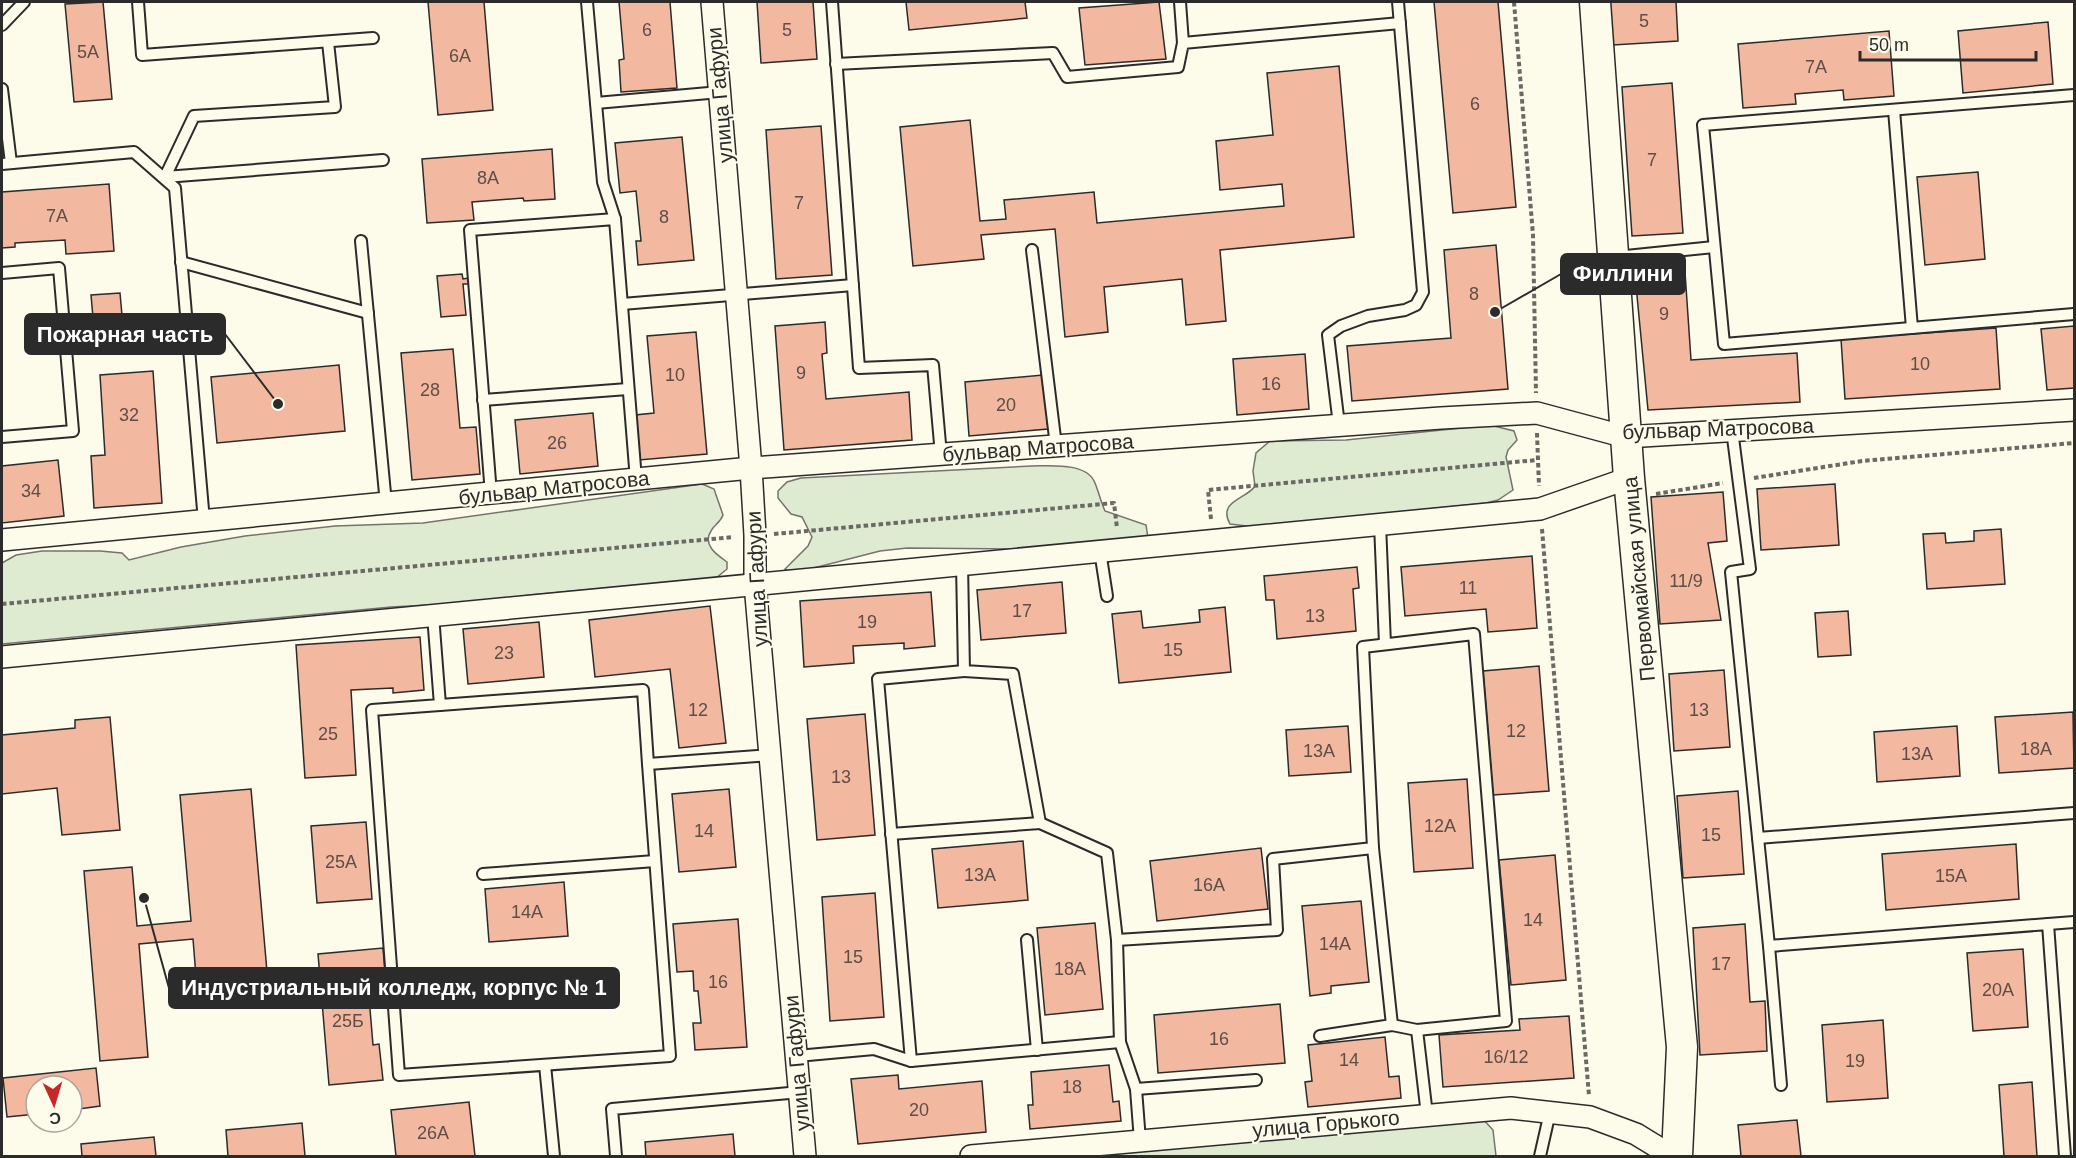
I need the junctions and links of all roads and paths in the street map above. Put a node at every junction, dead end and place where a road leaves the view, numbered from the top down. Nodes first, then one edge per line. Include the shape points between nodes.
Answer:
1 (24, 2) edge
2 (138, 2) edge
3 (587, 2) edge
4 (712, 2) edge
5 (832, 2) edge
6 (1180, 2) edge
7 (1398, 2) edge
8 (1514, 2) edge
9 (1595, 2) edge
10 (1400, 23) junction
11 (2, 25) edge
12 (373, 39) dead end
13 (328, 42) junction
14 (1183, 43) junction
15 (836, 64) junction
16 (2, 89) edge
17 (720, 92) junction
18 (2074, 95) edge
19 (596, 104) junction
20 (1894, 110) junction
21 (383, 160) dead end
22 (6, 163) edge
23 (165, 177) junction
24 (615, 219) junction
25 (362, 241) dead end
26 (1714, 247) junction
27 (1032, 250) dead end
28 (1613, 257) junction
29 (181, 261) junction
30 (2, 273) edge
31 (853, 285) junction
32 (738, 294) junction
33 (622, 304) junction
34 (368, 313) junction
35 (2074, 314) edge
36 (1912, 328) junction
37 (628, 389) junction
38 (483, 400) junction
39 (2074, 410) edge
40 (1536, 413) junction
41 (1339, 425) junction
42 (1732, 430) junction
43 (2, 437) edge
44 (1626, 437) junction
45 (1056, 446) junction
46 (941, 455) junction
47 (1537, 460) junction
48 (751, 468) junction
49 (1629, 478) junction
50 (636, 480) junction
51 (491, 494) junction
52 (386, 504) junction
53 (1540, 509) junction
54 (204, 521) junction
55 (1199, 521) dead end
56 (1380, 524) junction
57 (1128, 527) dead end
58 (755, 535) junction
59 (2, 540) edge
60 (1100, 551) junction
61 (962, 564) junction
62 (755, 584) junction
63 (1107, 597) dead end
64 (2, 604) edge
65 (433, 615) junction
66 (1385, 644) junction
67 (2, 657) edge
68 (964, 671) junction
69 (440, 705) junction
70 (770, 755) junction
71 (648, 764) junction
72 (2074, 813) edge
73 (1040, 822) junction
74 (891, 834) junction
75 (1758, 838) junction
76 (1373, 848) junction
77 (655, 861) junction
78 (483, 874) dead end
79 (2074, 922) edge
80 (2048, 924) junction
81 (1027, 940) dead end
82 (1117, 940) junction
83 (1769, 946) junction
84 (1392, 1026) junction
85 (1417, 1030) junction
86 (1320, 1036) dead end
87 (1120, 1042) junction
88 (1037, 1050) junction
89 (797, 1056) junction
90 (911, 1061) junction
91 (545, 1065) junction
92 (1256, 1080) dead end
93 (1781, 1085) dead end
94 (1136, 1089) junction
95 (800, 1092) junction
96 (1550, 1112) junction
97 (1427, 1115) junction
98 (1590, 1117) junction
99 (1140, 1141) junction
100 (554, 1156) edge
101 (616, 1156) edge
102 (805, 1156) edge
103 (971, 1156) edge
104 (1539, 1156) edge
105 (1675, 1156) edge
106 (2065, 1156) edge

1 - 11 lane
2 - 13 lane via 142,55
3 - 19 lane
4 - 17 street, улица Гафури
5 - 15 lane
6 - 14 lane
7 - 10 lane
8 - 40 path via 1533,235
9 - 28 street, Первомайская улица
10 - 14 lane
10 - 41 lane via 1423,292 1411,308 1368,316 1328,335
12 - 13 lane
13 - 23 lane via 334,107 194,116
14 - 15 lane via 1178,68 1067,77 1053,53
15 - 31 lane
16 - 22 lane
17 - 19 lane
17 - 32 street, улица Гафури
18 - 20 lane
19 - 24 lane via 603,182
20 - 26 lane via 1703,125
20 - 36 lane
21 - 23 lane
22 - 23 lane via 134,152
23 - 29 lane via 175,188
24 - 33 lane
24 - 38 lane via 470,230
25 - 34 lane
26 - 28 lane
26 - 36 lane via 1724,344
27 - 45 lane
28 - 44 street, Первомайская улица
29 - 34 lane
29 - 54 lane
30 - 43 lane via 59,268 73,431
31 - 32 lane
31 - 46 lane via 859,368 933,365
32 - 33 lane
32 - 48 street, улица Гафури
33 - 37 lane
34 - 52 lane
35 - 36 lane
37 - 38 lane
37 - 50 lane
38 - 51 lane
39 - 42 street, бульвар Матросова
40 - 41 street, бульвар Матросова
40 - 44 street, бульвар Матросова
40 - 47 path
41 - 45 street, бульвар Матросова
42 - 44 street, бульвар Матросова
42 - 75 lane via 1750,569 1731,572
44 - 49 street, Первомайская улица
45 - 46 street, бульвар Матросова
46 - 48 street, бульвар Матросова
47 - 53 path
47 - 55 path via 1208,490 1211,520
48 - 50 street, бульвар Матросова
48 - 58 street, улица Гафури
49 - 53 street
49 - 105 street, Первомайская улица via 1682,1047
50 - 51 street, бульвар Матросова
51 - 52 street, бульвар Матросова
52 - 54 street, бульвар Матросова
53 - 56 street
53 - 98 path
54 - 59 street, бульвар Матросова
56 - 60 street
56 - 66 lane
57 - 58 path via 1116,528 1114,503
58 - 62 street, улица Гафури
58 - 64 path
60 - 61 street
60 - 63 lane
61 - 62 street
61 - 68 lane
62 - 65 street
62 - 70 street, улица Гафури
65 - 67 street
65 - 69 lane
66 - 76 lane via 1363,646
66 - 85 lane via 1474,634 1506,1021
68 - 73 lane via 1013,674
68 - 74 lane via 878,679
69 - 71 lane via 643,690
69 - 91 lane via 372,710 399,1075
70 - 71 lane
70 - 89 street, улица Гафури
71 - 77 lane
72 - 75 lane
73 - 74 lane
73 - 82 lane via 1107,853
74 - 90 lane
75 - 83 lane
76 - 82 lane via 1273,859 1276,930
76 - 84 lane
77 - 78 lane
77 - 91 lane via 670,1056
79 - 80 lane
80 - 83 lane
80 - 106 lane
81 - 88 lane
82 - 87 lane
83 - 93 lane
84 - 85 lane
84 - 86 lane
85 - 97 lane
87 - 88 lane
87 - 94 lane
88 - 90 lane
89 - 90 lane via 874,1049
89 - 95 street, улица Гафури
91 - 100 lane
92 - 94 lane
94 - 99 lane
95 - 101 lane via 612,1108
95 - 102 street, улица Гафури
96 - 97 street, улица Горького via 1511,1108
96 - 98 street, улица Горького
96 - 104 lane
97 - 99 street, улица Горького
98 - 105 street, улица Горького via 1636,1134
99 - 103 street, улица Горького

